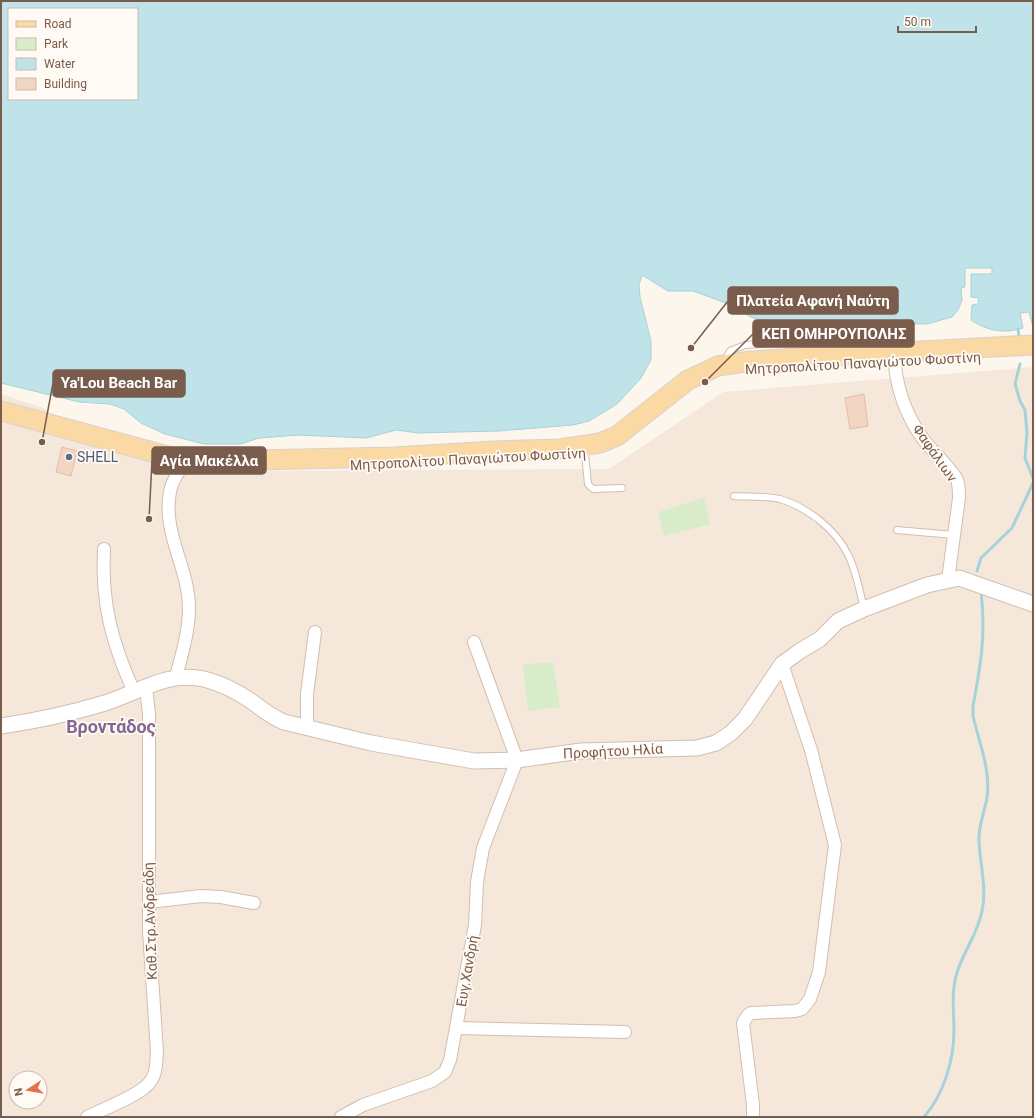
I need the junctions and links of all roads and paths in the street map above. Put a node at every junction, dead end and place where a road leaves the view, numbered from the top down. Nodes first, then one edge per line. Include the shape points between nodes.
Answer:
1 (1033, 345) edge
2 (1033, 352) edge
3 (894, 356) junction
4 (2, 417) edge
5 (585, 454) junction
6 (184, 463) junction
7 (622, 488) dead end
8 (734, 496) dead end
9 (897, 530) dead end
10 (954, 535) junction
11 (104, 549) dead end
12 (948, 580) junction
13 (1033, 604) edge
14 (864, 609) junction
15 (315, 632) dead end
16 (474, 642) dead end
17 (782, 664) junction
18 (176, 676) junction
19 (140, 690) junction
20 (1, 726) edge
21 (306, 728) junction
22 (517, 760) junction
23 (148, 902) junction
24 (254, 903) dead end
25 (456, 1028) junction
26 (625, 1032) dead end
27 (346, 1116) edge
28 (87, 1117) edge
29 (753, 1117) edge

1 - 3 main road, Μητροπολίτου Παναγιώτου Φωστίνη
2 - 3 main road, Μητροπολίτου Παναγιώτου Φωστίνη
3 - 5 main road, Μητροπολίτου Παναγιώτου Φωστίνη via 720,373 693,386 621,443
3 - 6 main road, Μητροπολίτου Παναγιώτου Φωστίνη via 751,361 708,369 688,380 617,436 584,446 394,457
3 - 10 street, Φαφάλιων via 896,375 910,417 922,438 957,479 959,498
4 - 6 main road, Μητροπολίτου Παναγιώτου Φωστίνη
5 - 6 main road, Μητροπολίτου Παναγιώτου Φωστίνη via 393,465 220,469
5 - 7 lane via 588,484 593,489
6 - 18 street via 170,490 169,508 170,529 187,586 190,608 185,644
8 - 14 lane via 778,499 806,510 827,526 847,550
9 - 10 lane
10 - 12 street, Φαφάλιων
11 - 19 street, Καθ.Στρ.Ανδρεάδη via 104,588 108,620 118,657
12 - 13 street, Προφήτου Ηλία via 960,578 972,581
12 - 14 street, Προφήτου Ηλία via 927,585
14 - 17 street, Προφήτου Ηλία via 838,621 820,639
15 - 21 street via 307,694
16 - 22 street
17 - 22 street, Προφήτου Ηλία via 740,724 721,740 710,745 696,748 581,751
17 - 29 street via 811,750 836,845 819,972 810,999 802,1009 795,1011 748,1014 743,1023
18 - 19 street, Προφήτου Ηλία
18 - 21 street, Προφήτου Ηλία via 205,679 249,700 275,719
19 - 20 street, Προφήτου Ηλία via 90,707
19 - 23 street, Καθ.Στρ.Ανδρεάδη via 149,714
21 - 22 street, Προφήτου Ηλία via 461,760
22 - 25 street, Ευγ.Χανδρή via 483,848 477,882 475,925
23 - 24 street via 201,896
23 - 28 street, Καθ.Στρ.Ανδρεάδη via 156,1069 150,1082 142,1090
25 - 26 street
25 - 27 street, Ευγ.Χανδρή via 450,1060 440,1077 363,1105

